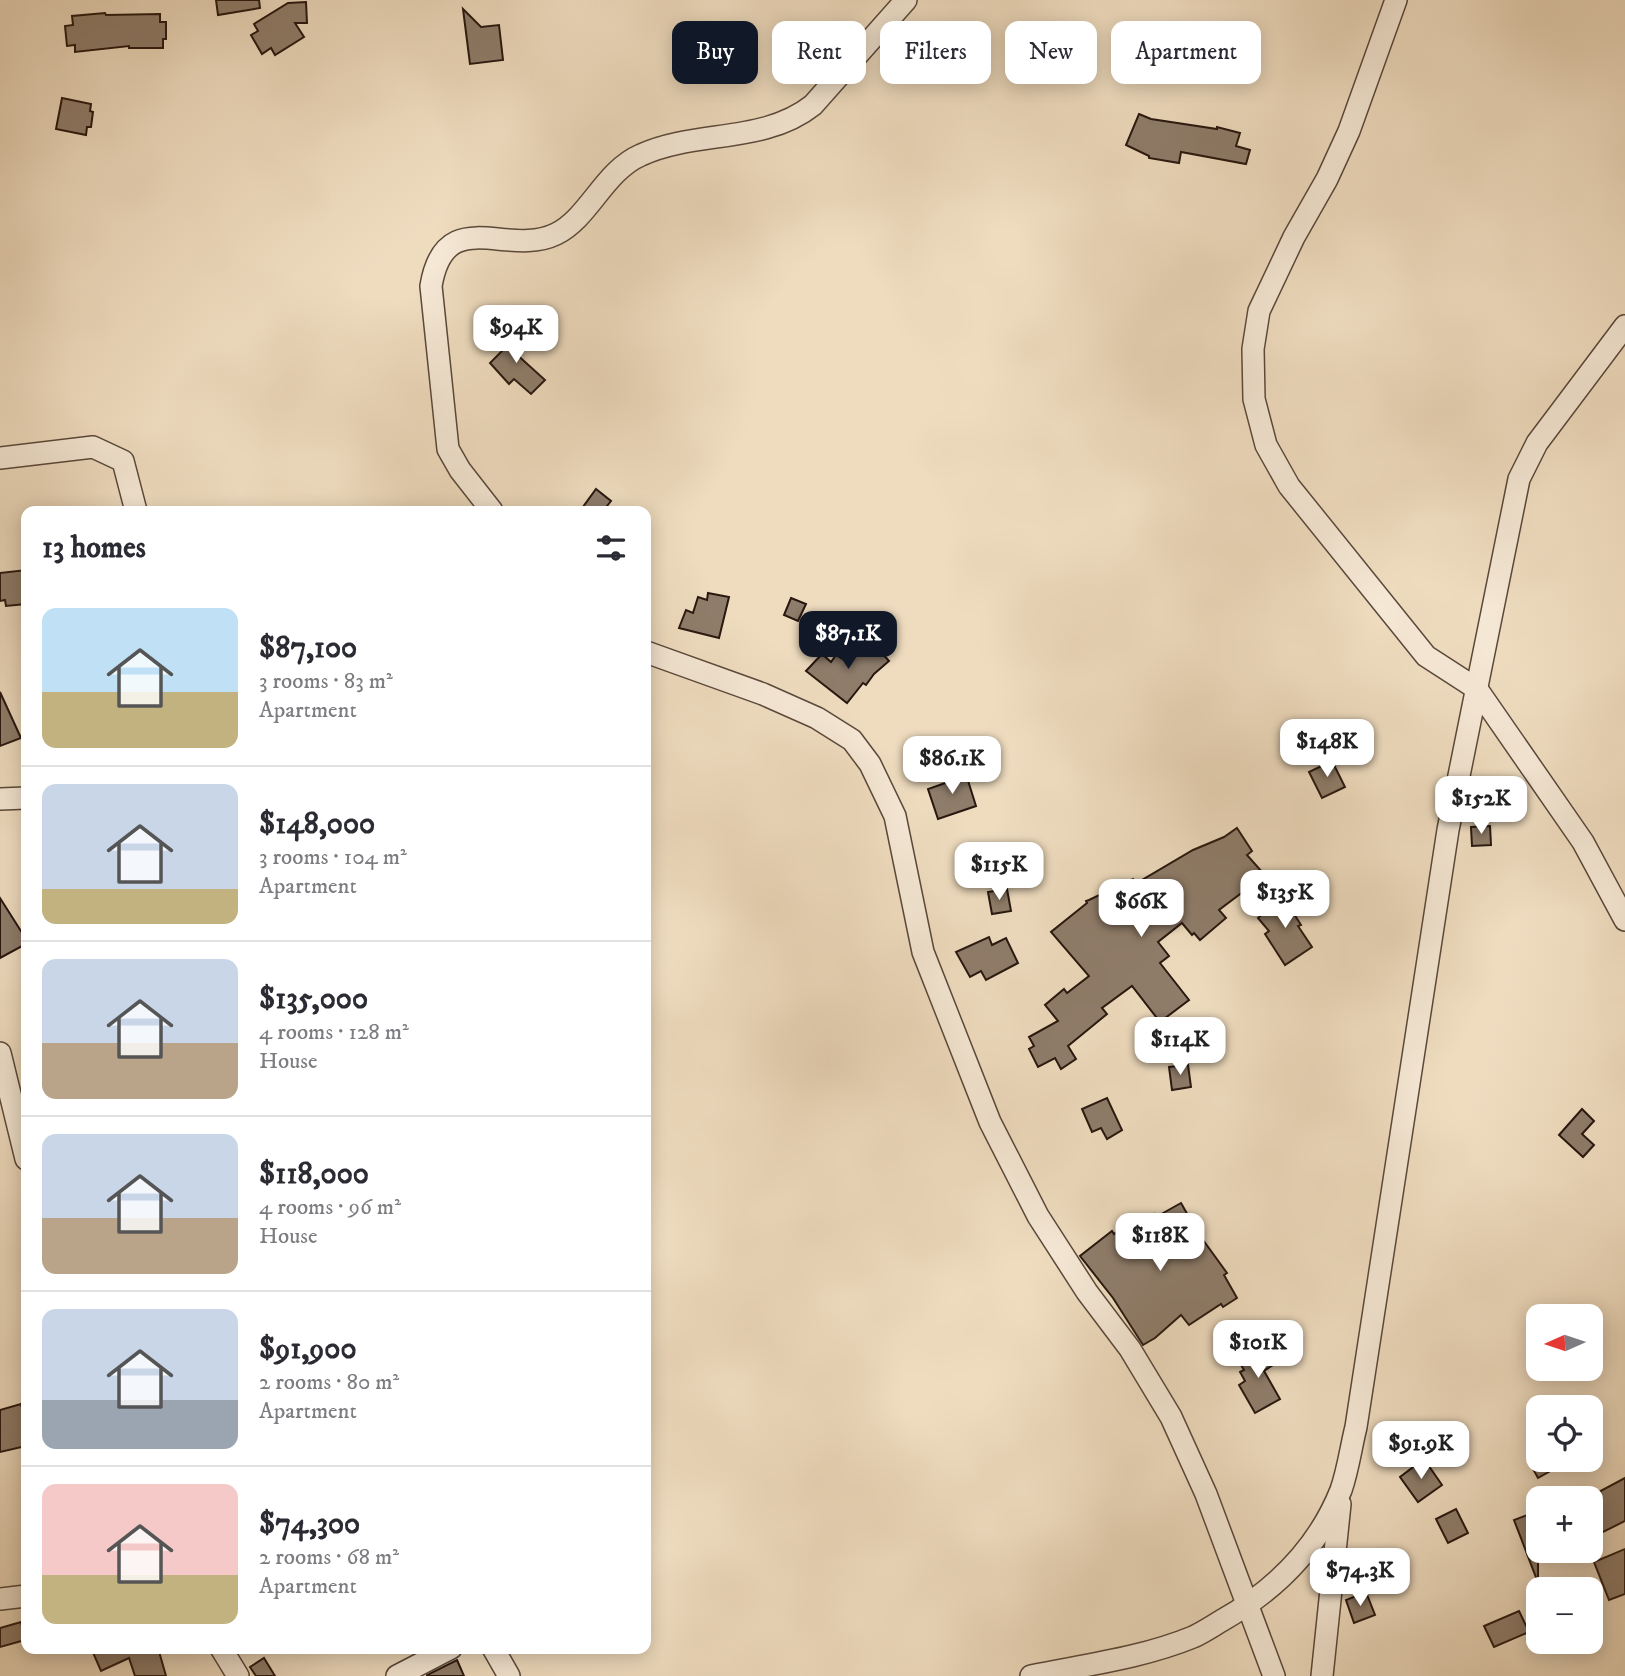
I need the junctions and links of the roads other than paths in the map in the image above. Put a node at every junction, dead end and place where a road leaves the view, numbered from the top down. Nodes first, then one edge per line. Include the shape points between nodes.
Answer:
1 (906, 0) edge
2 (1396, 0) edge
3 (1625, 327) edge
4 (0, 458) edge
5 (135, 506) edge
6 (488, 506) edge
7 (651, 654) edge
8 (1476, 689) junction
9 (21, 798) edge
10 (0, 799) edge
11 (1625, 920) edge
12 (0, 1053) edge
13 (0, 1115) edge
14 (21, 1134) edge
15 (21, 1141) edge
16 (1342, 1488) junction
17 (21, 1597) edge
18 (0, 1599) edge
19 (1248, 1606) junction
20 (224, 1654) edge
21 (439, 1654) edge
22 (496, 1654) edge
23 (237, 1676) edge
24 (397, 1676) edge
25 (509, 1676) edge
26 (1031, 1676) edge
27 (1274, 1676) edge
28 (1322, 1676) edge

1 - 6 street via 800,116 766,128 640,155 611,177 555,235 473,238 443,250 431,286 447,449
2 - 8 street via 1349,131 1259,311 1253,349 1254,399 1266,445 1289,486 1426,656
3 - 8 street via 1537,443 1519,479
4 - 5 street via 93,447 123,461
7 - 19 street via 817,718 852,740 870,764 895,817 923,952 990,1122 1038,1216 1171,1417
8 - 11 street via 1583,842
8 - 16 street via 1448,830 1356,1427
9 - 10 street
12 - 14 street
13 - 15 street
16 - 19 street via 1302,1555
16 - 28 street
17 - 18 street
19 - 26 street via 1194,1637
19 - 27 street
20 - 23 street
21 - 24 street
22 - 25 street

